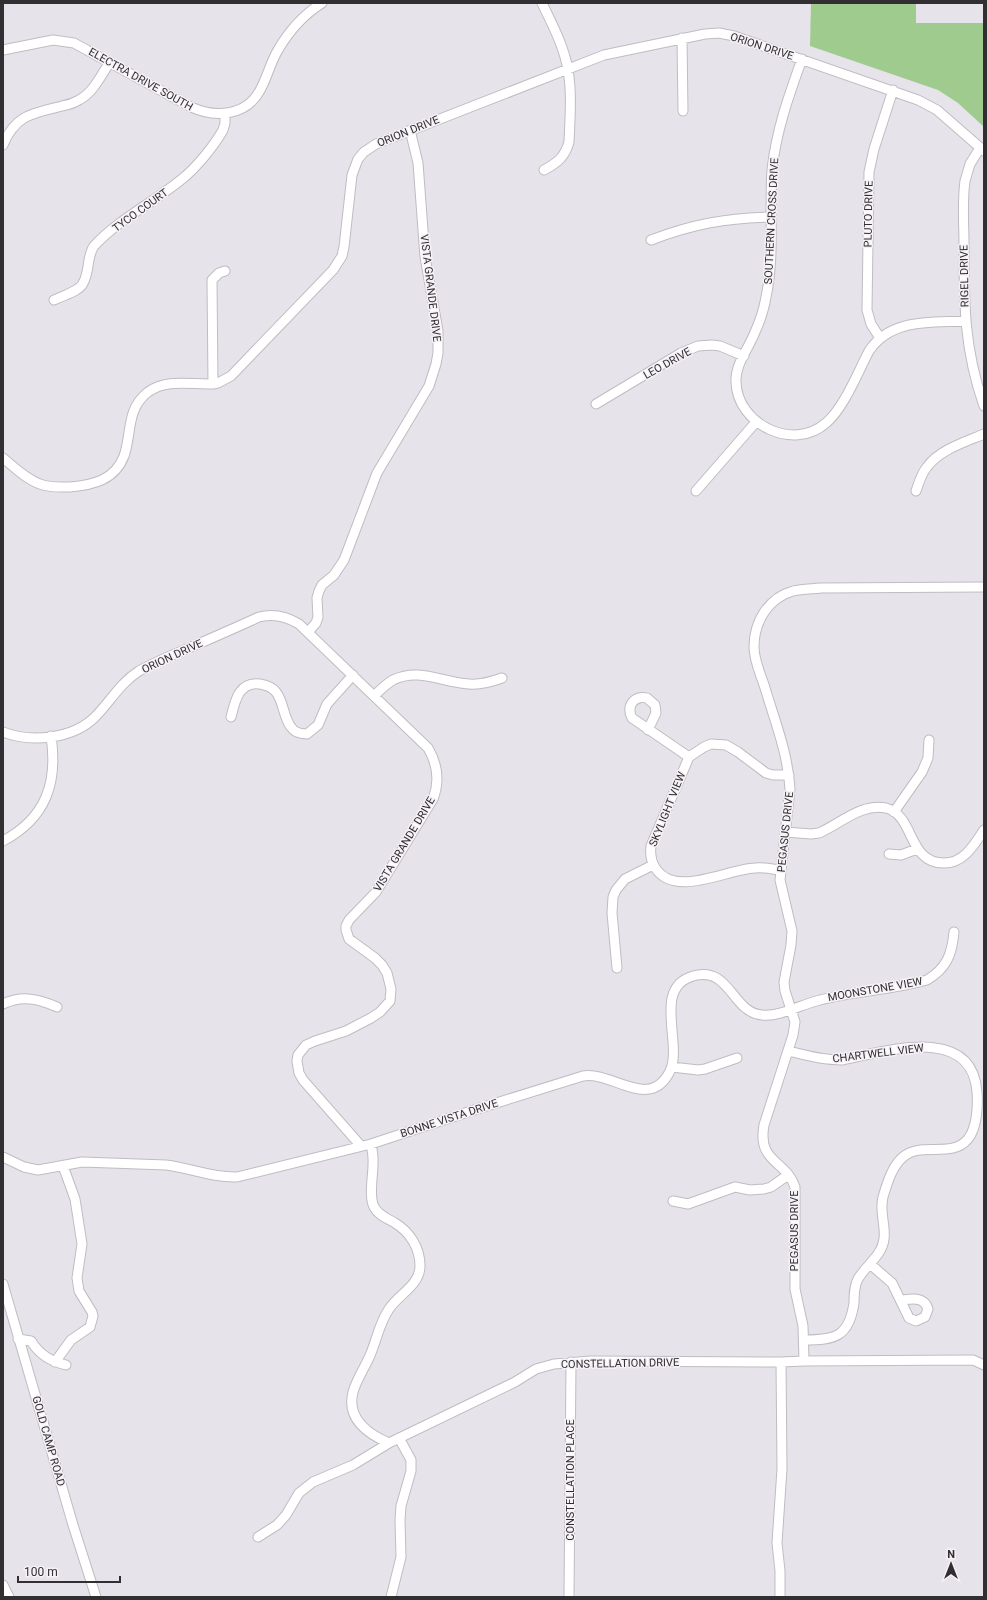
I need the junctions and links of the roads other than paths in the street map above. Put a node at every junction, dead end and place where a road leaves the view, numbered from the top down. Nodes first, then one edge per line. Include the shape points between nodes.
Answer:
1 (322, 3) edge
2 (542, 3) edge
3 (682, 38) junction
4 (3, 50) edge
5 (802, 59) junction
6 (110, 62) junction
7 (568, 69) junction
8 (893, 90) junction
9 (683, 111) dead end
10 (225, 114) junction
11 (410, 130) junction
12 (3, 145) edge
13 (982, 150) edge
14 (544, 170) dead end
15 (771, 217) junction
16 (651, 240) dead end
17 (225, 271) dead end
18 (54, 300) dead end
19 (965, 320) junction
20 (880, 338) junction
21 (744, 356) junction
22 (213, 384) junction
23 (596, 404) dead end
24 (984, 406) edge
25 (756, 422) junction
26 (984, 434) edge
27 (3, 458) edge
28 (916, 491) dead end
29 (696, 492) dead end
30 (984, 587) edge
31 (308, 632) junction
32 (352, 675) junction
33 (502, 678) dead end
34 (374, 696) junction
35 (231, 717) dead end
36 (648, 730) dead end
37 (3, 732) edge
38 (51, 736) junction
39 (929, 740) dead end
40 (689, 757) junction
41 (789, 775) junction
42 (894, 812) junction
43 (984, 830) edge
44 (785, 832) junction
45 (3, 841) edge
46 (918, 849) junction
47 (889, 854) dead end
48 (654, 865) junction
49 (780, 870) junction
50 (954, 932) dead end
51 (617, 968) dead end
52 (3, 1004) edge
53 (58, 1007) dead end
54 (791, 1009) junction
55 (789, 1051) junction
56 (737, 1058) dead end
57 (672, 1067) junction
58 (371, 1144) junction
59 (361, 1146) junction
60 (3, 1157) edge
61 (63, 1166) junction
62 (788, 1175) junction
63 (673, 1201) dead end
64 (870, 1264) junction
65 (3, 1284) edge
66 (901, 1300) dead end
67 (18, 1339) junction
68 (804, 1340) junction
69 (804, 1361) junction
70 (55, 1362) junction
71 (571, 1362) junction
72 (781, 1362) junction
73 (66, 1365) dead end
74 (984, 1365) edge
75 (399, 1438) junction
76 (389, 1443) junction
77 (258, 1537) dead end
78 (3, 1585) edge
79 (9, 1597) edge
80 (96, 1597) edge
81 (390, 1597) edge
82 (570, 1597) edge
83 (780, 1597) edge

1 - 10 street, ELECTRA DRIVE SOUTH via 305,15 287,36 253,99 240,109
2 - 7 street via 558,37
3 - 5 street, ORION DRIVE via 726,34
3 - 7 street, ORION DRIVE via 604,55
3 - 9 street
4 - 6 street, ELECTRA DRIVE SOUTH via 60,40 74,43
5 - 8 street, ORION DRIVE
5 - 15 street, SOUTHERN CROSS DRIVE via 777,138 772,170
6 - 10 street, ELECTRA DRIVE SOUTH via 199,111
6 - 12 street via 86,96 73,103 25,117 14,125
7 - 11 street, ORION DRIVE
7 - 14 street via 569,142 560,160
8 - 13 street, ORION DRIVE via 937,110
8 - 20 street, PLUTO DRIVE via 874,149 868,182 867,310 871,324
10 - 18 street, TYCO COURT via 221,133 190,172 167,191 114,223 92,250 85,282 77,290
11 - 22 street, ORION DRIVE via 376,144 358,160 352,174 342,256 333,270 237,370 224,380
11 - 31 street, VISTA GRANDE DRIVE via 418,164 425,257 438,331 436,364 429,386 377,473 339,569 319,591 318,617
13 - 19 street, RIGEL DRIVE via 970,164 964,191
15 - 16 street via 709,222 679,229
15 - 21 street, SOUTHERN CROSS DRIVE via 770,268 766,300
17 - 22 street via 212,280
19 - 20 street, SOUTHERN CROSS DRIVE via 907,325 892,330
19 - 24 street, RIGEL DRIVE via 974,375
20 - 25 street, SOUTHERN CROSS DRIVE via 869,351 838,410 824,425 808,432 790,435 772,431
21 - 23 street, LEO DRIVE via 720,346 698,346 681,353
21 - 25 street, SOUTHERN CROSS DRIVE via 736,375 737,391 744,407
22 - 27 street, ORION DRIVE via 169,384 148,392 134,409 121,462 111,475 97,483 46,486 33,480
25 - 29 street
26 - 28 street via 932,461 921,476
30 - 41 street, PEGASUS DRIVE via 807,589 787,593 771,604 760,618 755,637 755,652 785,752
31 - 32 street, VISTA GRANDE DRIVE
31 - 38 street, ORION DRIVE via 286,617 259,617 139,671 121,686 88,722 74,731
32 - 34 street, VISTA GRANDE DRIVE
32 - 35 street via 327,704 318,725 307,734 300,733 290,726 279,696 264,685 251,684 240,691 234,701
33 - 34 street via 469,684 454,683 425,675 408,675 394,680
34 - 59 street, VISTA GRANDE DRIVE via 428,748 436,765 438,783 433,799 382,882 346,926 349,939 375,958 387,973 391,989 390,1001 371,1018 346,1031 315,1040 306,1045 298,1055 299,1073 303,1080
36 - 40 street
37 - 38 street, ORION DRIVE via 30,738
38 - 45 street via 53,771 49,791 34,818
39 - 42 street via 928,758 922,772
40 - 41 street via 711,744 726,745 766,772 773,775
40 - 48 street, SKYLIGHT VIEW via 653,838 650,852
41 - 44 street, PEGASUS DRIVE
42 - 44 street via 880,807 868,808 819,833
42 - 46 street via 904,823
43 - 46 street via 968,852 955,862 934,862
44 - 49 street, PEGASUS DRIVE
46 - 47 street via 901,855
48 - 49 street via 662,876 675,882 755,868
48 - 51 street via 625,879 613,897
49 - 54 street, PEGASUS DRIVE via 780,886 792,931 784,982
50 - 54 street, MOONSTONE VIEW via 946,963 927,980 834,997
52 - 53 street via 30,998
54 - 55 street, PEGASUS DRIVE via 795,1028
54 - 57 street via 771,1015 756,1014 745,1008 715,977 691,976 676,988 672,1000
55 - 62 street, PEGASUS DRIVE via 764,1125 762,1139 767,1154
55 - 64 street, CHARTWELL VIEW via 812,1058 842,1060 916,1047 937,1047 955,1054 972,1073 977,1094 972,1133 956,1147 915,1151 899,1160 883,1197 883,1244
56 - 57 street via 698,1070
57 - 58 street, BONNE VISTA DRIVE via 665,1080 652,1088 638,1089 595,1075 583,1076
58 - 59 street, BONNE VISTA DRIVE
58 - 76 street via 374,1206 382,1216 400,1226 412,1239 420,1264 418,1278 392,1304 383,1318 372,1352 352,1393 354,1413 362,1427
59 - 61 street, BONNE VISTA DRIVE via 237,1177 220,1177 166,1165 82,1162
60 - 61 street, BONNE VISTA DRIVE via 32,1169 46,1170
61 - 70 street via 73,1191 82,1244 77,1278 79,1291 93,1316 90,1327 71,1340
62 - 63 street via 764,1189 735,1187 688,1204
62 - 68 street, PEGASUS DRIVE via 796,1192 794,1289
64 - 66 street via 888,1279
64 - 68 street, CHARTWELL VIEW via 857,1281 851,1318 844,1331 827,1339
65 - 67 street, GOLD CAMP ROAD
67 - 70 street via 31,1341 40,1353
67 - 80 street, GOLD CAMP ROAD
68 - 69 street, PEGASUS DRIVE
69 - 72 street, CONSTELLATION DRIVE
69 - 74 street, CONSTELLATION DRIVE via 973,1360
70 - 73 street
71 - 72 street, CONSTELLATION DRIVE
71 - 75 street, CONSTELLATION DRIVE via 536,1369
71 - 82 street, CONSTELLATION PLACE
72 - 83 street via 782,1469 777,1544
75 - 76 street, CONSTELLATION DRIVE
75 - 81 street via 411,1460 411,1471 401,1506 401,1557
76 - 77 street, CONSTELLATION DRIVE via 367,1457 306,1486 296,1496 286,1515 277,1525
78 - 79 street

